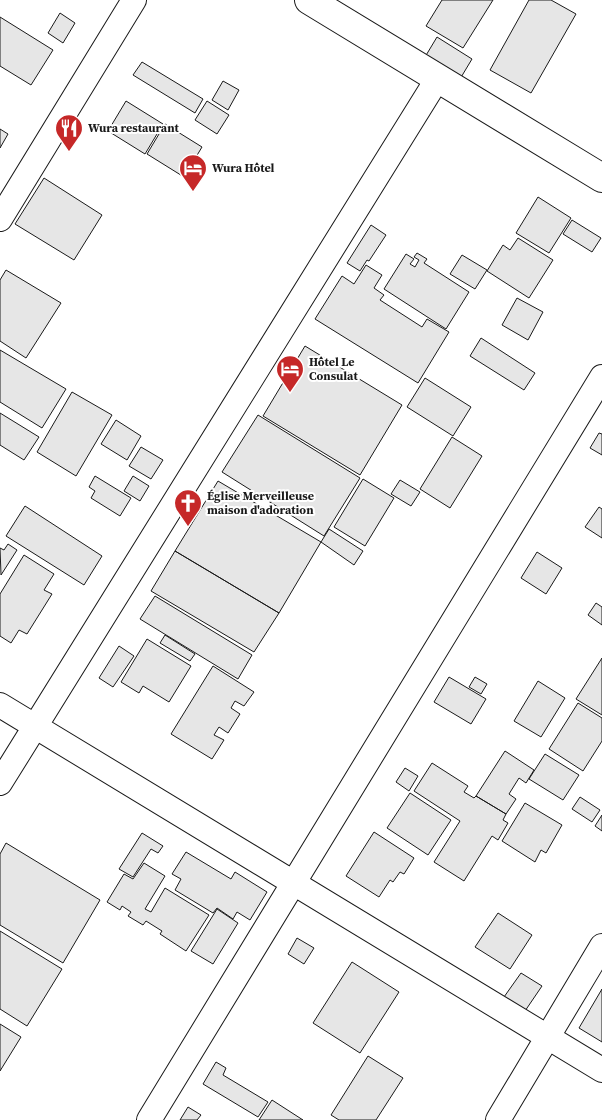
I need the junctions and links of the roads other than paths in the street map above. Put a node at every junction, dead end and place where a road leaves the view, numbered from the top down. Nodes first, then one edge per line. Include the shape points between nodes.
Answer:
1 (134, 0) edge
2 (309, 0) edge
3 (438, 78) junction
4 (602, 178) edge
5 (0, 219) edge
6 (602, 377) edge
7 (0, 705) edge
8 (35, 726) junction
9 (0, 783) edge
10 (293, 882) junction
11 (602, 946) edge
12 (547, 1036) junction
13 (602, 1070) edge
14 (149, 1120) edge
15 (498, 1120) edge

1 - 5 street
2 - 3 street
3 - 4 street
3 - 8 street
6 - 10 street
7 - 8 street
8 - 9 street
8 - 10 street
10 - 12 street
10 - 14 street
11 - 12 street
12 - 13 street
12 - 15 street

